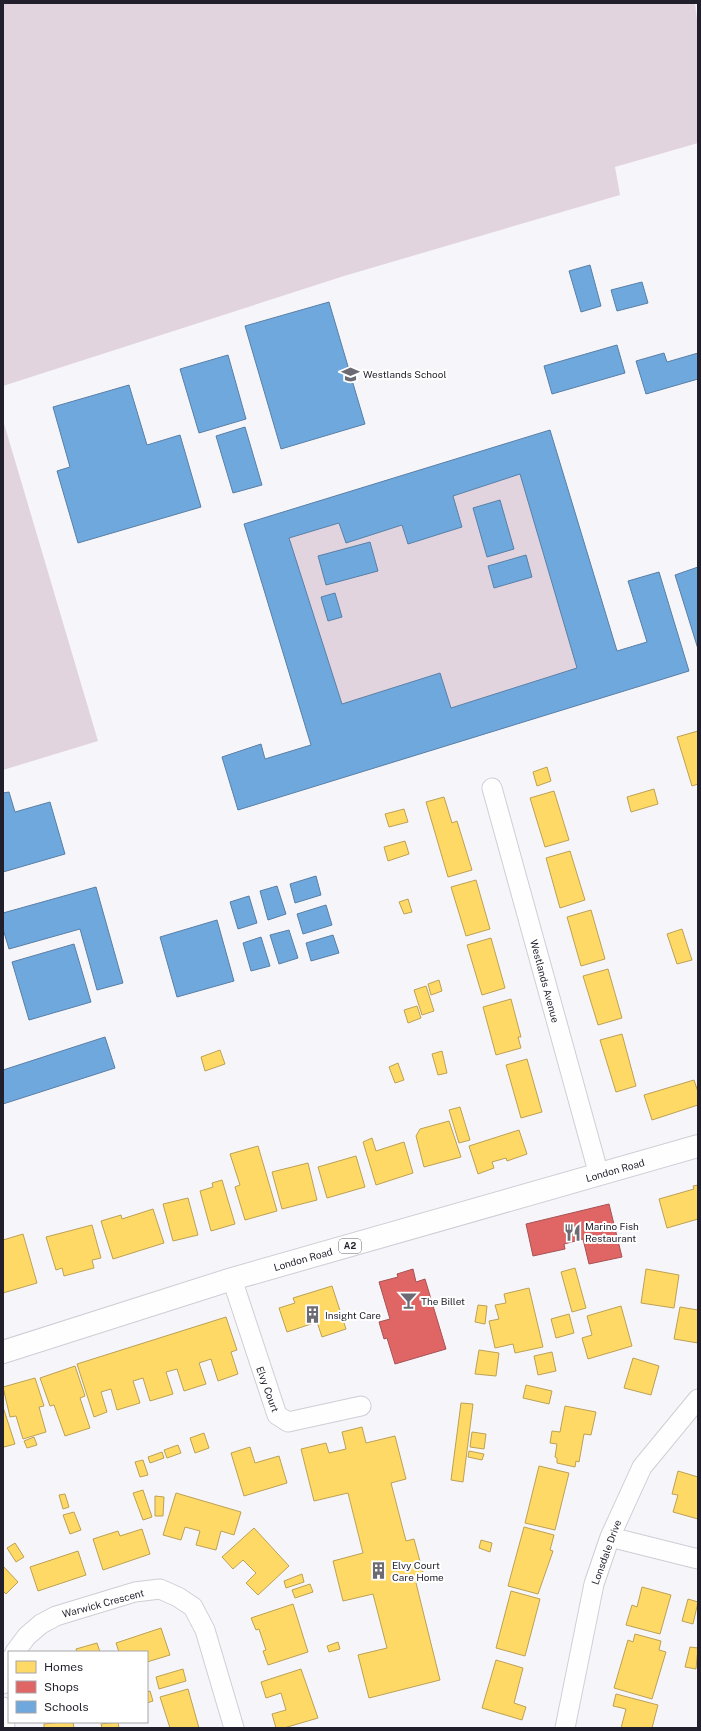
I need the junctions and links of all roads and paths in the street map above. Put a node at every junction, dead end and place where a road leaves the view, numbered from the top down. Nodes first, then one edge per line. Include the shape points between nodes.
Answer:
1 (492, 788) dead end
2 (698, 1146) edge
3 (599, 1174) junction
4 (232, 1279) junction
5 (3, 1352) edge
6 (698, 1399) edge
7 (361, 1406) dead end
8 (610, 1537) junction
9 (698, 1559) edge
10 (16, 1651) edge
11 (8, 1661) edge
12 (3, 1684) edge
13 (3, 1707) edge
14 (5, 1728) edge
15 (234, 1728) edge
16 (564, 1728) edge

1 - 3 street, Westlands Avenue
2 - 3 main road, London Road / A2
3 - 4 main road, London Road / A2
4 - 5 main road, London Road / A2
4 - 7 street, Elvy Court via 277,1415 288,1422
6 - 8 street, Lonsdale Drive via 642,1467
8 - 9 street
8 - 16 street, Lonsdale Drive via 594,1584
10 - 15 street, Warwick Crescent via 27,1636 56,1616 136,1592 160,1589 193,1607 205,1630
11 - 12 street
13 - 14 street

